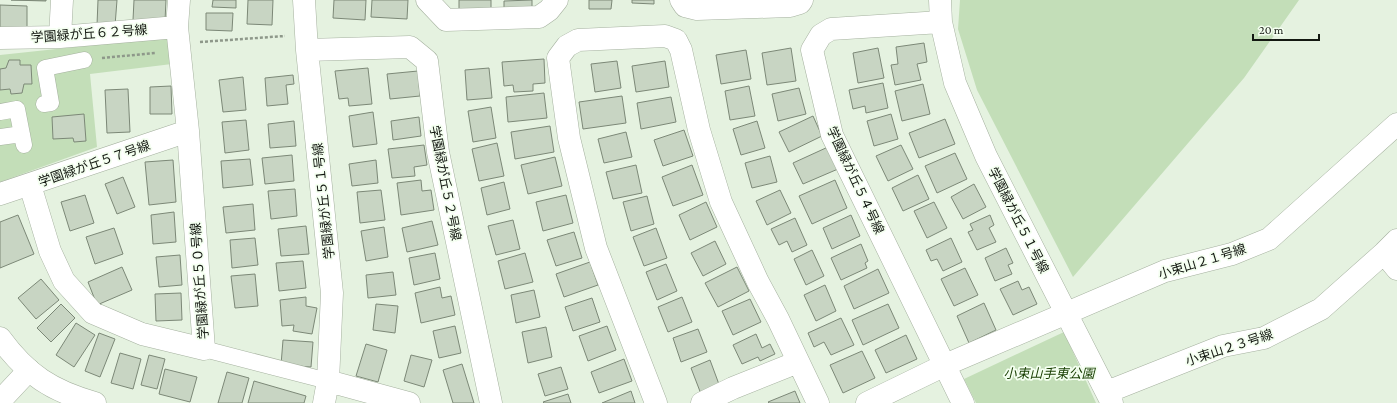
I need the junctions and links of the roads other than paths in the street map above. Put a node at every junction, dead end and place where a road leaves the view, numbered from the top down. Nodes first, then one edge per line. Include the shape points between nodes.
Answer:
1 (62, 0) edge
2 (179, 0) edge
3 (304, 0) edge
4 (427, 0) edge
5 (557, 0) edge
6 (681, 0) edge
7 (802, 0) edge
8 (940, 0) edge
9 (941, 22) junction
10 (178, 27) junction
11 (60, 37) junction
12 (0, 38) edge
13 (306, 39) junction
14 (84, 60) road end
15 (44, 104) dead end
16 (0, 112) edge
17 (1397, 124) edge
18 (188, 131) junction
19 (0, 137) edge
20 (30, 184) junction
21 (0, 194) edge
22 (1393, 254) edge
23 (1066, 314) junction
24 (0, 338) edge
25 (204, 349) junction
26 (798, 362) junction
27 (945, 365) junction
28 (29, 370) junction
29 (328, 381) junction
30 (1109, 398) edge
31 (0, 401) edge
32 (95, 403) edge
33 (324, 403) edge
34 (409, 403) edge
35 (492, 403) edge
36 (656, 403) edge
37 (702, 403) edge
38 (818, 403) edge
39 (867, 403) edge
40 (963, 403) edge

1 - 11 street
2 - 10 street, 学園緑が丘５０号線
3 - 13 street, 学園緑が丘５１号線
4 - 5 street via 446,20 539,17
6 - 7 street via 685,6 697,9 790,6
8 - 9 street, 学園緑が丘５１号線
9 - 23 street, 学園緑が丘５１号線 via 955,84 986,156
9 - 27 street, 学園緑が丘５４号線 via 831,29 821,36 812,50 832,135
10 - 11 street, 学園緑が丘６２号線
10 - 18 street, 学園緑が丘５０号線
11 - 12 street, 学園緑が丘６２号線
13 - 29 street, 学園緑が丘５１号線 via 332,293
13 - 35 street, 学園緑が丘５２号線 via 410,47 427,61 438,152
14 - 15 street via 45,65 51,102
16 - 19 street via 21,108 23,140
17 - 23 street, 小束山２１号線 via 1269,239 1232,254 1165,271
18 - 20 street, 学園緑が丘５７号線
18 - 25 street, 学園緑が丘５０号線
20 - 21 street, 学園緑が丘５７号線
20 - 25 street, 学園緑が丘５０号線 via 50,251 64,281 94,313 142,334
22 - 30 street, 小束山２３号線 via 1321,309 1264,338 1223,346
23 - 27 street
23 - 30 street, 学園緑が丘５１号線
24 - 28 street
25 - 29 street
26 - 36 street via 721,202 699,130 681,50 676,40 665,36 578,40 567,46 558,58 569,138 596,248
26 - 37 street
26 - 38 street
27 - 39 street
27 - 40 street
28 - 31 street
28 - 32 street via 46,384
29 - 33 street, 学園緑が丘５１号線
29 - 34 street

